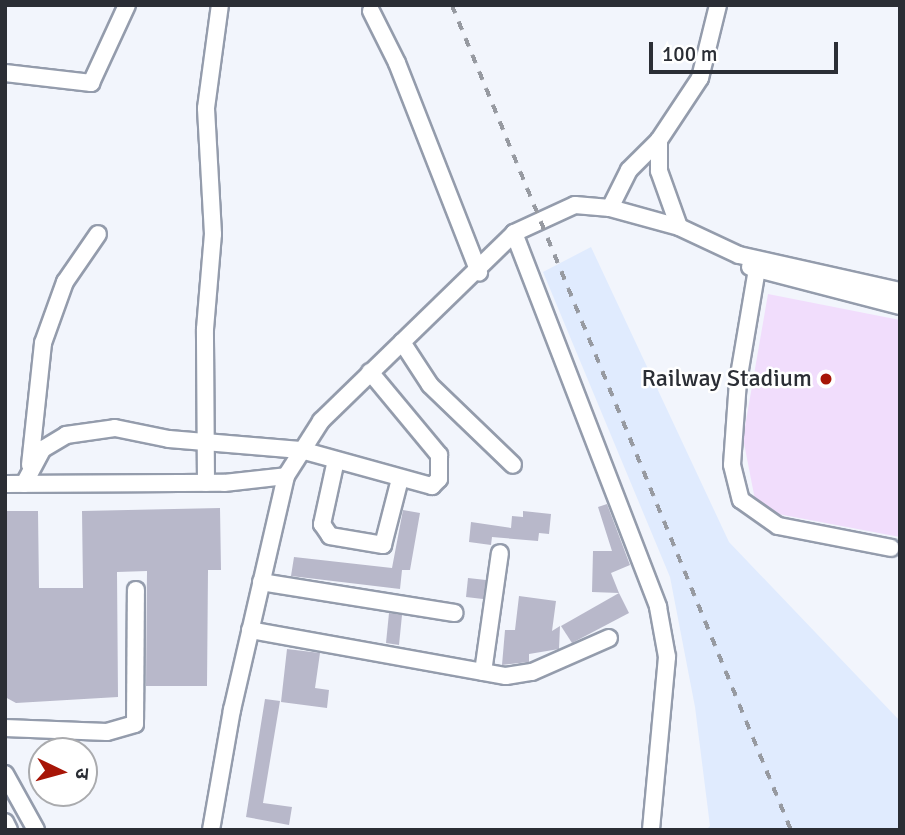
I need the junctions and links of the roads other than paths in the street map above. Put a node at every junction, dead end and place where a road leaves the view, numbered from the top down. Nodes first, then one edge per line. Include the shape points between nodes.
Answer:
1 (127, 5) edge
2 (220, 5) edge
3 (718, 5) edge
4 (371, 11) dead end
5 (5, 73) edge
6 (659, 140) junction
7 (610, 208) junction
8 (679, 227) junction
9 (514, 233) junction
10 (98, 234) dead end
11 (739, 255) junction
12 (757, 269) junction
13 (479, 272) junction
14 (900, 291) edge
15 (900, 306) edge
16 (402, 342) junction
17 (370, 372) junction
18 (207, 444) junction
19 (301, 450) junction
20 (336, 460) junction
21 (30, 465) junction
22 (513, 465) dead end
23 (286, 476) junction
24 (400, 479) junction
25 (5, 484) edge
26 (24, 484) junction
27 (206, 484) junction
28 (891, 548) dead end
29 (500, 553) dead end
30 (261, 582) junction
31 (136, 590) dead end
32 (455, 613) dead end
33 (250, 630) junction
34 (609, 638) dead end
35 (483, 672) junction
36 (5, 728) edge
37 (5, 774) edge
38 (5, 821) edge
39 (9, 830) edge
40 (36, 830) edge
41 (211, 830) edge
42 (651, 830) edge

1 - 5 street via 91,83
2 - 18 street via 206,108 213,234 205,329
3 - 6 street via 700,78
4 - 13 street via 397,63
6 - 7 street via 629,170
6 - 8 street via 659,171
7 - 8 street
7 - 9 street via 575,205
8 - 11 street
9 - 13 street
9 - 42 street via 658,607 667,657
10 - 21 street via 65,282 43,343
11 - 12 street
11 - 14 street
12 - 15 street
12 - 28 street via 738,381 732,465 740,500 778,526
13 - 16 street
16 - 17 street
16 - 22 street via 430,385
17 - 19 street via 320,421
17 - 24 street via 442,465 432,486
18 - 19 street
18 - 21 street via 91,429 66,435
18 - 27 street
19 - 20 street
19 - 23 street
20 - 24 street
20 - 24 street via 322,524 330,536 383,545
21 - 26 street
23 - 27 street
23 - 30 street
25 - 26 street
26 - 27 street
29 - 35 street
30 - 32 street
30 - 33 street
31 - 36 street via 135,724 107,732
33 - 35 street
33 - 41 street
34 - 35 street via 532,672 506,677
37 - 40 street
38 - 39 street

